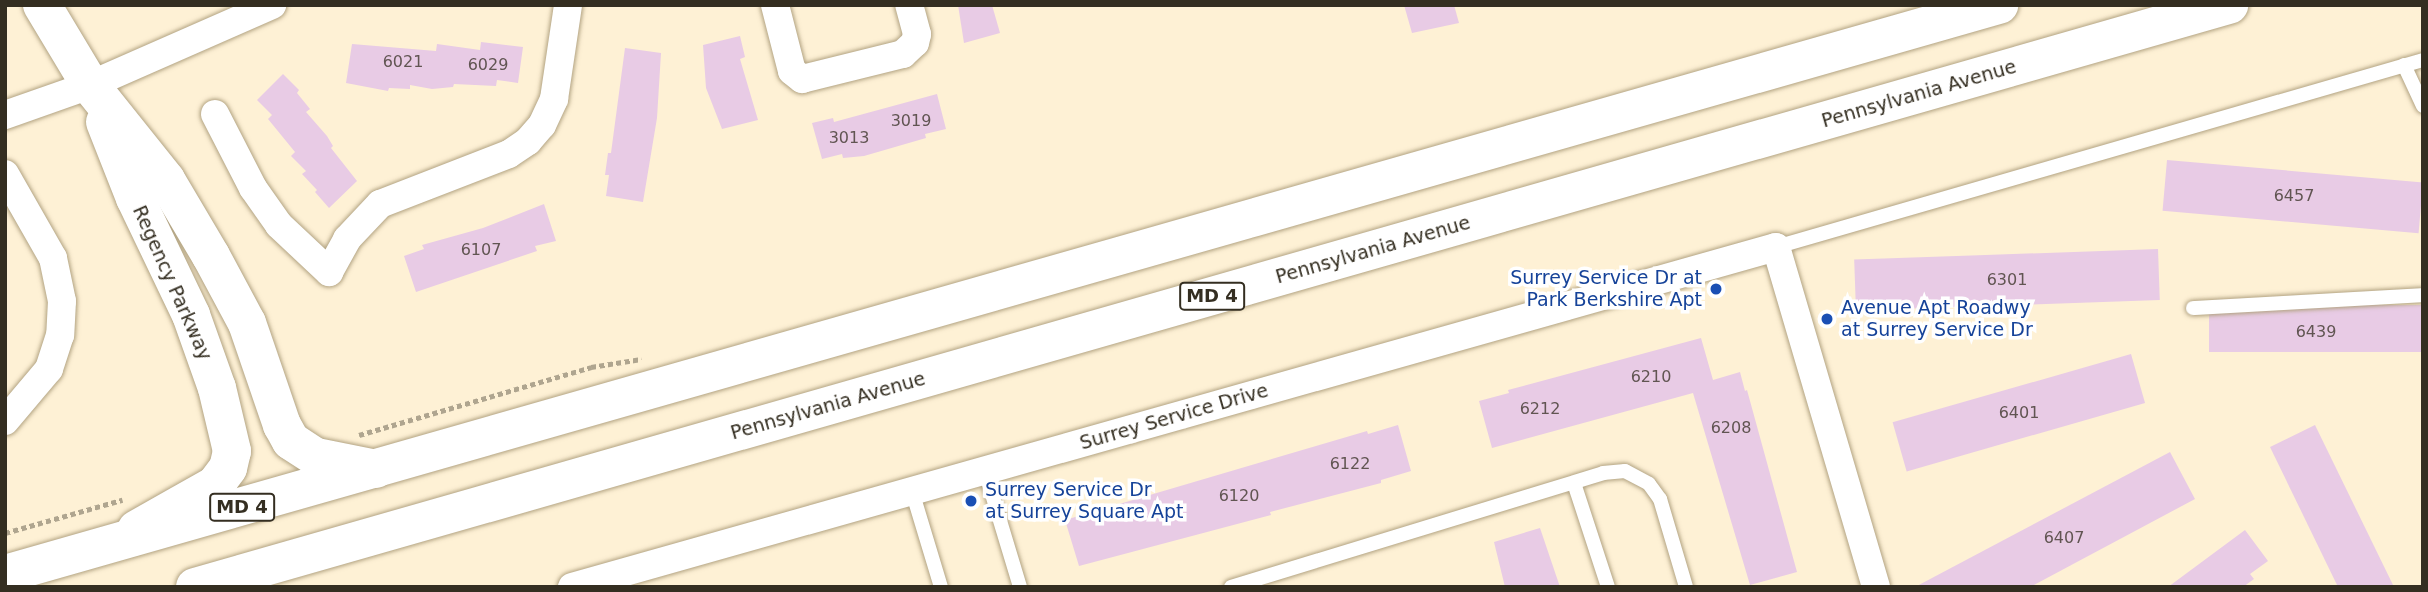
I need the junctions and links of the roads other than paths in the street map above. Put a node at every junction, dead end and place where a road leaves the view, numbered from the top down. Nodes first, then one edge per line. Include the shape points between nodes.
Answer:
1 (42, 5) edge
2 (272, 5) edge
3 (568, 5) edge
4 (775, 5) edge
5 (909, 5) edge
6 (1999, 5) edge
7 (2229, 5) edge
8 (2423, 60) edge
9 (2404, 65) junction
10 (90, 85) junction
11 (2423, 106) edge
12 (215, 114) dead end
13 (5, 116) edge
14 (5, 174) edge
15 (1776, 247) junction
16 (2423, 295) edge
17 (2193, 308) dead end
18 (5, 421) edge
19 (376, 469) junction
20 (985, 471) junction
21 (1574, 483) junction
22 (912, 491) junction
23 (108, 545) junction
24 (5, 574) edge
25 (195, 587) edge
26 (572, 587) edge
27 (941, 587) edge
28 (1020, 587) edge
29 (1231, 587) edge
30 (1608, 587) edge
31 (1686, 587) edge
32 (1876, 587) edge

1 - 10 main road, Regency Parkway
2 - 10 street
3 - 12 street via 554,99 528,141 509,154 380,204 347,239 329,272 279,225 253,188
4 - 5 street via 792,71 802,79 903,54 915,43 917,34
6 - 19 main road, MD 4
7 - 25 main road, Pennsylvania Avenue / MD 4
8 - 9 lane
9 - 11 lane
9 - 15 lane
10 - 13 street
10 - 19 main road, Regency Parkway via 166,180 211,256 247,323 291,441 316,457
10 - 23 main road, Regency Parkway via 135,198 191,316 232,451 228,468 215,485
14 - 18 street via 52,258 62,301 60,335 49,369
15 - 20 street, Surrey Service Drive
15 - 32 street
16 - 17 lane
19 - 23 main road, MD 4
20 - 22 street, Surrey Service Drive
20 - 28 lane
21 - 29 lane
21 - 30 lane
21 - 31 lane via 1625,471 1649,484 1660,499
22 - 26 street, Surrey Service Drive
22 - 27 lane
23 - 24 main road, MD 4

